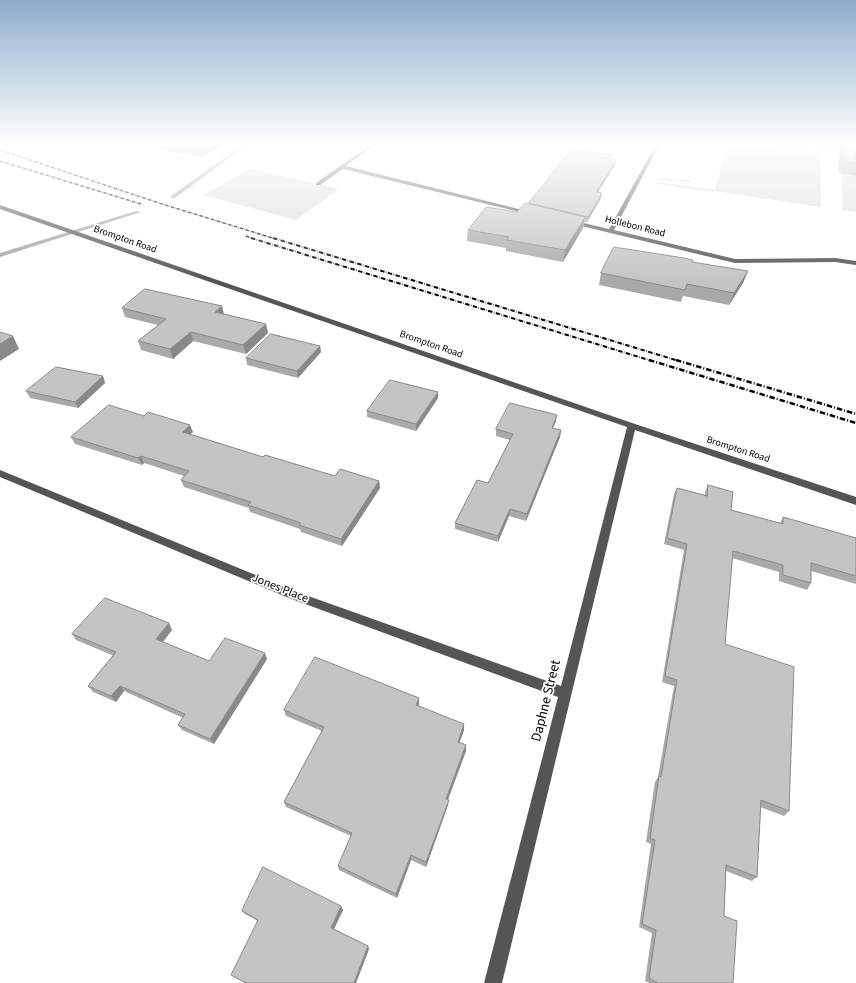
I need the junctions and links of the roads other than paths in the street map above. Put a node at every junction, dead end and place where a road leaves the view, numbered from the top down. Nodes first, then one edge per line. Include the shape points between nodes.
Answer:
1 (437, 190) edge
2 (633, 190) edge
3 (0, 207) edge
4 (542, 215) edge
5 (564, 220) edge
6 (610, 231) junction
7 (856, 263) edge
8 (632, 426) junction
9 (0, 473) edge
10 (856, 501) edge
11 (565, 694) junction
12 (493, 983) edge

1 - 4 street
2 - 6 street
3 - 8 street, Brompton Road
5 - 6 street, Hollebon Road
6 - 7 street, Hollebon Road via 735,261 835,260
8 - 10 street, Brompton Road
8 - 11 street, Daphne Street
9 - 11 street, Jones Place via 293,595
11 - 12 street, Daphne Street

